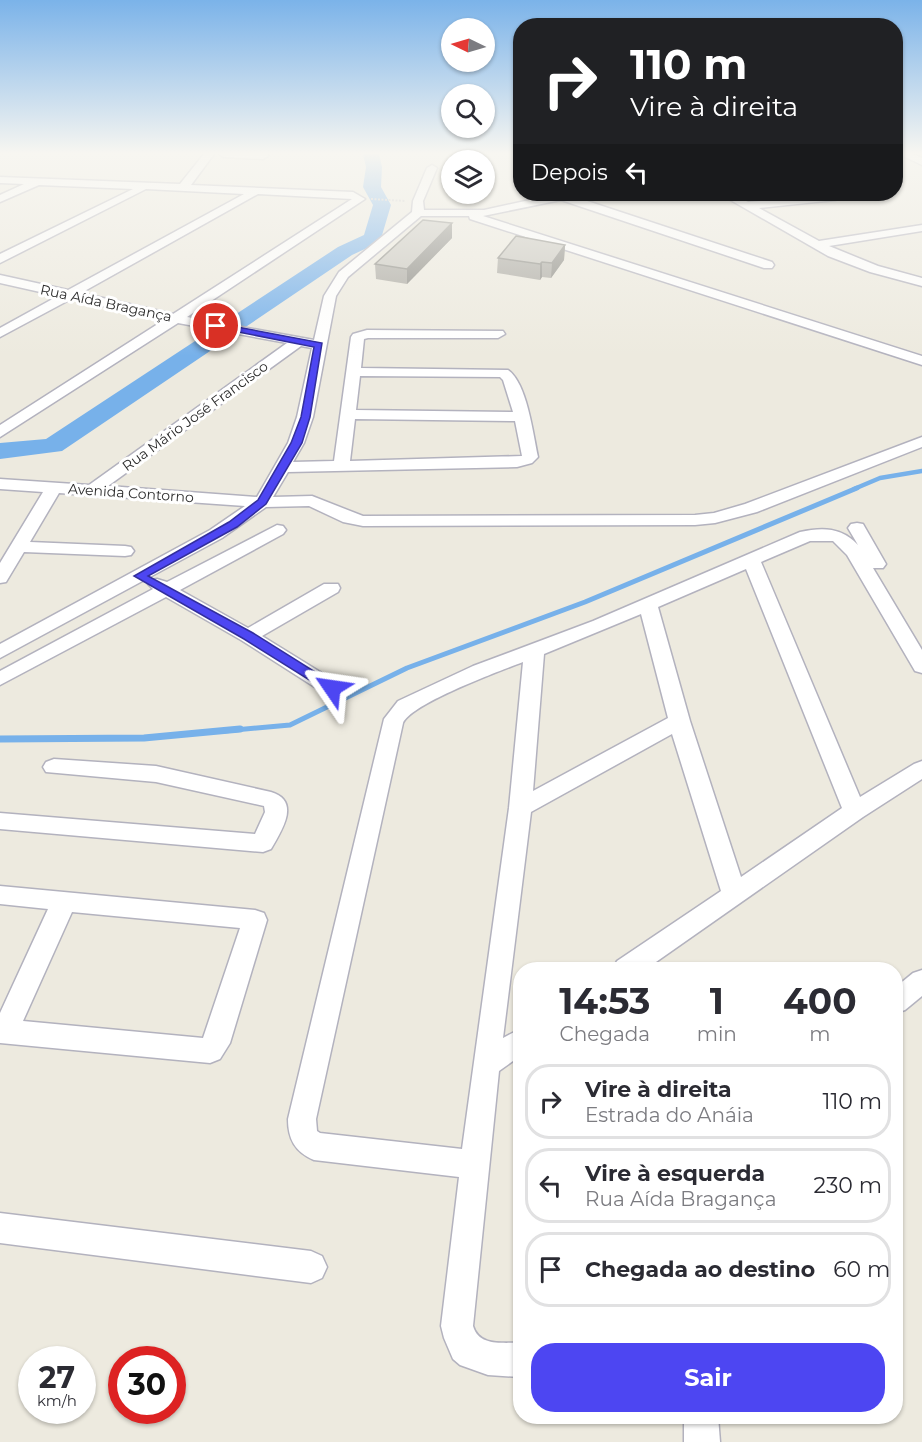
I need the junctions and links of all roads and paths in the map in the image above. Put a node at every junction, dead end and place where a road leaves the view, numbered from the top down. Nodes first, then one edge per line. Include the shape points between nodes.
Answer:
1 (77, 221) edge
2 (202, 221) edge
3 (328, 221) edge
4 (408, 221) edge
5 (486, 221) edge
6 (641, 221) edge
7 (773, 221) edge
8 (922, 228) edge
9 (816, 245) junction
10 (0, 259) edge
11 (768, 265) dead end
12 (0, 279) edge
13 (921, 281) edge
14 (68, 295) junction
15 (173, 318) junction
16 (0, 333) edge
17 (498, 334) dead end
18 (297, 342) junction
19 (319, 345) junction
20 (922, 361) edge
21 (353, 372) junction
22 (348, 414) junction
23 (522, 417) junction
24 (0, 432) edge
25 (922, 442) edge
26 (342, 464) junction
27 (284, 466) junction
28 (0, 484) edge
29 (54, 487) junction
30 (93, 490) junction
31 (262, 502) junction
32 (857, 528) dead end
33 (277, 530) dead end
34 (19, 547) junction
35 (125, 551) dead end
36 (751, 560) junction
37 (140, 576) junction
38 (0, 578) edge
39 (331, 588) dead end
40 (166, 590) junction
41 (648, 604) junction
42 (248, 636) junction
43 (922, 642) edge
44 (534, 650) junction
45 (0, 652) edge
46 (922, 668) edge
47 (0, 679) edge
48 (332, 688) dead end
49 (679, 722) junction
50 (54, 767) dead end
51 (922, 769) edge
52 (520, 808) junction
53 (855, 811) junction
54 (0, 821) edge
55 (734, 894) junction
56 (0, 895) edge
57 (64, 901) junction
58 (636, 962) edge
59 (922, 981) edge
60 (903, 996) edge
61 (2, 1031) edge
62 (513, 1046) edge
63 (486, 1065) junction
64 (476, 1165) junction
65 (0, 1228) edge
66 (310, 1267) dead end
67 (513, 1360) edge
68 (701, 1424) edge
69 (702, 1442) edge

1 - 10 street
2 - 14 street
3 - 15 street
4 - 19 street via 343,275 330,296
5 - 20 street
6 - 11 street
7 - 9 street
8 - 9 street
9 - 13 street
12 - 14 street, Rua Aída Bragança
14 - 15 street, Rua Aída Bragança
14 - 16 street
15 - 18 street, Rua Aída Bragança
15 - 24 street
17 - 21 street via 362,335 358,337
18 - 19 street, Rua Aída Bragança
18 - 30 street, Rua Mário José Francisco
19 - 27 street via 305,417
21 - 22 street
21 - 23 street via 503,373 510,378
22 - 23 street
22 - 26 street
23 - 26 street via 530,457 526,460
25 - 31 street, Avenida Contorno via 751,508 695,520 363,521 312,501
26 - 27 street
27 - 31 street
28 - 29 street, Avenida Contorno
29 - 30 street, Avenida Contorno
29 - 34 street
30 - 31 street, Avenida Contorno
31 - 37 street via 233,525
32 - 43 street
33 - 40 street
34 - 35 street
34 - 38 street
36 - 41 street
36 - 46 street via 806,536 837,534 855,553
36 - 53 street
37 - 40 street
37 - 45 street
39 - 42 street
40 - 42 street
40 - 47 street
41 - 44 street
41 - 49 street
42 - 48 street
44 - 52 street
44 - 64 street via 405,706 392,722 302,1119 302,1133 314,1146
49 - 52 street
49 - 55 street
50 - 54 street via 156,774 271,800 277,805 276,812 263,843
51 - 53 street
52 - 63 street
53 - 55 street
55 - 58 street
56 - 57 street
57 - 61 street
57 - 61 street via 255,920 216,1044 210,1051 196,1052
59 - 60 street
62 - 63 street
63 - 64 street
64 - 67 street via 457,1326 459,1341 464,1349 481,1358
65 - 66 street
68 - 69 street

